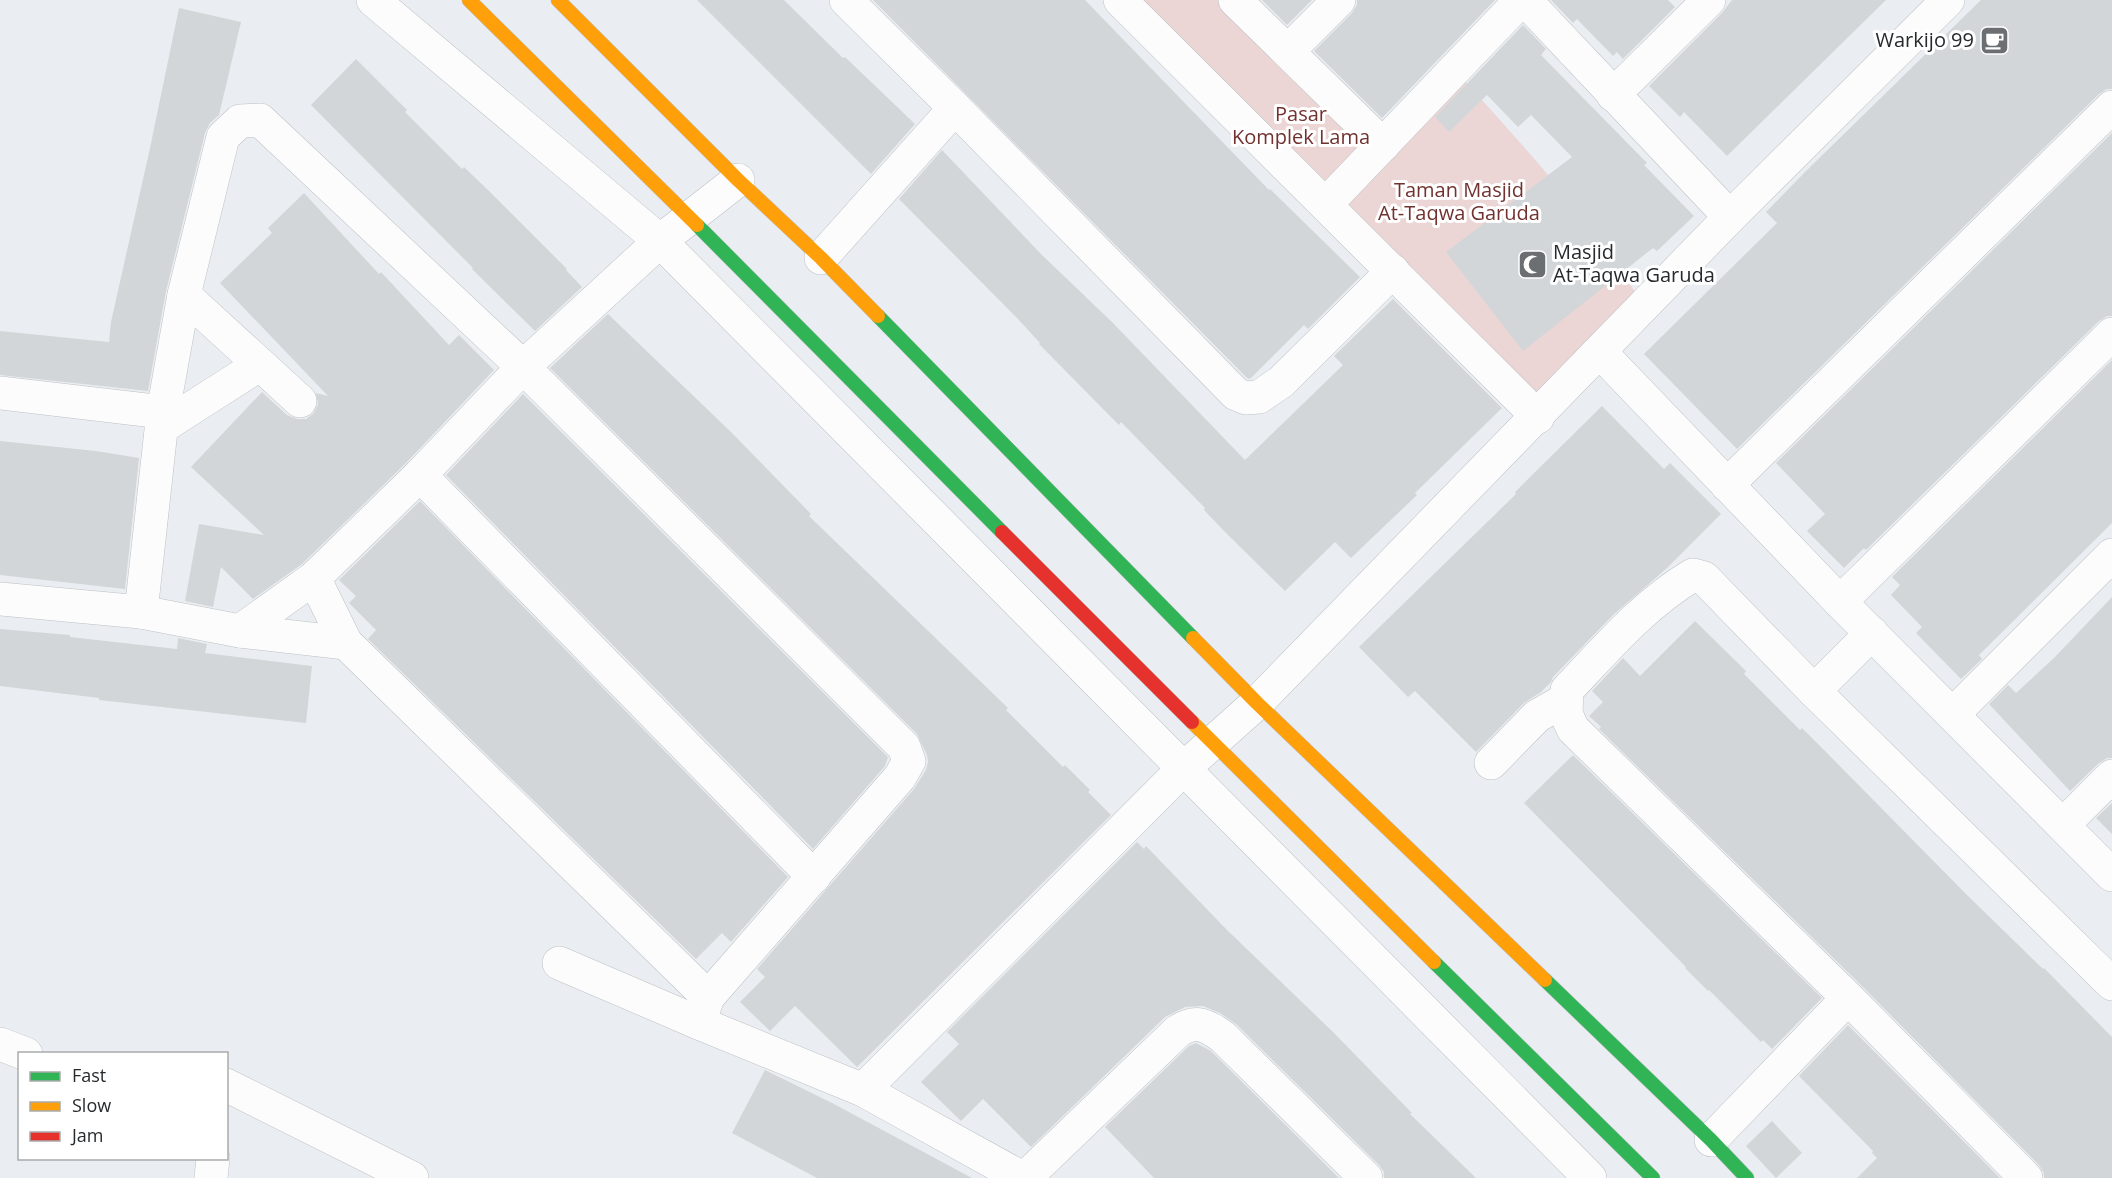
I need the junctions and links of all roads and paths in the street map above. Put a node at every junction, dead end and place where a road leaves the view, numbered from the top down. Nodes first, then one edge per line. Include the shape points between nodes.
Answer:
1 (373, 0) edge
2 (469, 0) edge
3 (558, 0) edge
4 (846, 0) edge
5 (1120, 0) edge
6 (1235, 0) edge
7 (1339, 0) edge
8 (1521, 0) edge
9 (1525, 0) edge
10 (1709, 0) edge
11 (1948, 0) edge
12 (1288, 51) junction
13 (1613, 95) junction
14 (2112, 106) edge
15 (956, 108) junction
16 (1383, 145) junction
17 (738, 180) junction
18 (1326, 204) junction
19 (689, 218) junction
20 (1730, 218) junction
21 (660, 241) junction
22 (821, 258) junction
23 (1393, 271) junction
24 (184, 295) junction
25 (2112, 334) edge
26 (1599, 352) junction
27 (259, 365) junction
28 (523, 367) junction
29 (0, 393) edge
30 (300, 401) dead end
31 (1538, 417) junction
32 (163, 419) junction
33 (420, 475) junction
34 (1726, 485) junction
35 (2112, 555) edge
36 (314, 578) junction
37 (0, 599) edge
38 (1840, 602) junction
39 (141, 612) junction
40 (240, 631) junction
41 (1872, 633) junction
42 (346, 643) junction
43 (1814, 691) junction
44 (1565, 700) junction
45 (1257, 703) junction
46 (1953, 714) junction
47 (1212, 743) junction
48 (1491, 763) dead end
49 (1183, 769) junction
50 (2112, 776) edge
51 (2062, 825) junction
52 (2112, 874) edge
53 (814, 877) junction
54 (559, 963) dead end
55 (2112, 984) edge
56 (1848, 998) junction
57 (703, 1010) junction
58 (0, 1044) edge
59 (23, 1052) edge
60 (228, 1086) edge
61 (863, 1090) junction
62 (1711, 1140) junction
63 (213, 1160) edge
64 (211, 1178) edge
65 (412, 1178) edge
66 (1023, 1178) edge
67 (1366, 1178) edge
68 (1590, 1178) edge
69 (1653, 1178) edge
70 (1746, 1178) edge
71 (2026, 1178) edge

1 - 21 street
2 - 19 street
3 - 17 street
4 - 15 street
5 - 18 street
6 - 12 street
7 - 12 street
8 - 16 street
9 - 13 street
10 - 13 street
11 - 20 street
12 - 16 street
13 - 20 street
14 - 34 street
15 - 22 street
15 - 23 street via 1222,380 1246,398 1259,397 1281,382
16 - 18 street
17 - 19 street
17 - 22 street
18 - 23 street
19 - 21 street
19 - 47 street
20 - 26 street
21 - 28 street
21 - 49 street
22 - 45 street
23 - 31 street
24 - 27 street
24 - 28 street via 223,136 240,122 260,120
24 - 32 street
25 - 38 street
26 - 31 street
26 - 34 street
27 - 30 street
27 - 32 street
28 - 33 street
28 - 53 street via 904,747 909,761 900,777
29 - 32 street
31 - 45 street
32 - 39 street
33 - 36 street
33 - 53 street
34 - 38 street
35 - 46 street
36 - 40 street
36 - 42 street
37 - 39 street
38 - 41 street
39 - 40 street
40 - 42 street
41 - 43 street
41 - 46 street
42 - 57 street
43 - 44 street via 1714,586 1693,575 1644,611 1567,690
43 - 55 street
44 - 48 street via 1537,716
44 - 56 street via 1566,714 1574,729
45 - 47 street
45 - 62 street
46 - 51 street
47 - 49 street
47 - 69 street
49 - 61 street
49 - 68 street
50 - 51 street
51 - 52 street
53 - 57 street
54 - 57 street
56 - 62 street
56 - 71 street
57 - 61 street
58 - 59 street
60 - 65 street
61 - 66 street
62 - 70 street
63 - 64 street
66 - 67 street via 1178,1031 1194,1024 1207,1025 1223,1037

